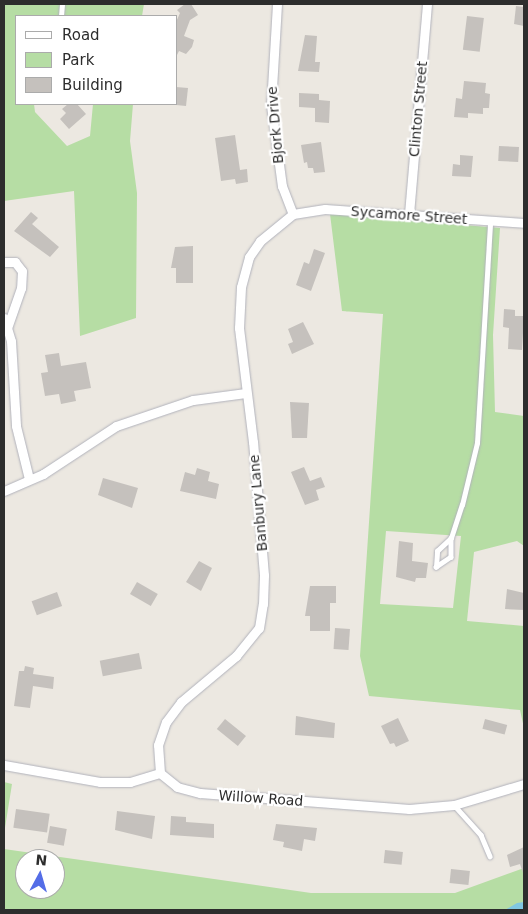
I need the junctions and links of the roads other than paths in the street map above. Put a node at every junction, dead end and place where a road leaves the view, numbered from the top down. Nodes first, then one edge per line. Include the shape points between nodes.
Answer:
1 (277, 4) edge
2 (427, 4) edge
3 (293, 214) junction
4 (409, 214) junction
5 (490, 221) junction
6 (524, 223) edge
7 (4, 262) edge
8 (4, 318) edge
9 (7, 328) junction
10 (246, 393) junction
11 (29, 479) junction
12 (4, 491) edge
13 (451, 538) junction
14 (4, 765) edge
15 (160, 773) junction
16 (524, 784) edge
17 (454, 805) junction
18 (490, 856) dead end

1 - 3 street, Bjork Drive via 271,105 282,186
2 - 4 street, Clinton Street
3 - 4 street, Sycamore Street via 325,209
3 - 10 street, Banbury Lane via 260,241 249,257 241,287 239,328
4 - 5 street, Sycamore Street
5 - 6 street, Sycamore Street
5 - 13 lane via 476,443
7 - 9 street via 15,262 22,271 21,288
8 - 9 street
9 - 11 street via 16,426
10 - 11 street via 193,400 116,426 54,467
10 - 15 street, Banbury Lane via 264,575 258,628 236,656 181,702 166,722 158,745
11 - 12 street
13 - 13 lane via 437,551 436,566 447,562 451,556
14 - 15 street via 100,782 130,782
15 - 17 street, Willow Road via 177,787 200,793 409,809
16 - 17 street, Willow Road
17 - 18 lane via 480,835

